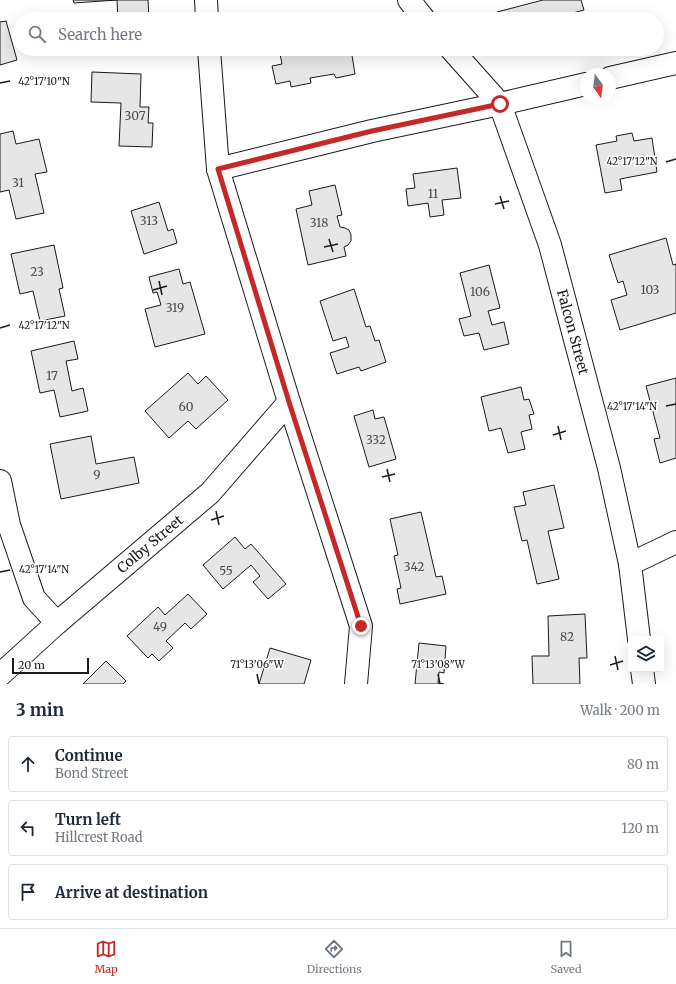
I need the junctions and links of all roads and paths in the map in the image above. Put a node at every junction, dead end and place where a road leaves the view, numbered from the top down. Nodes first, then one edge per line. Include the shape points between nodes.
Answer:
1 (206, 0) edge
2 (409, 0) edge
3 (207, 12) edge
4 (418, 12) edge
5 (210, 56) edge
6 (457, 56) edge
7 (676, 63) edge
8 (616, 77) edge
9 (580, 85) edge
10 (500, 104) junction
11 (218, 169) junction
12 (289, 402) junction
13 (0, 481) edge
14 (676, 542) edge
15 (630, 564) junction
16 (56, 623) junction
17 (639, 636) edge
18 (642, 672) edge
19 (0, 675) edge
20 (356, 684) edge
21 (644, 684) edge

1 - 3 street
2 - 4 street
5 - 11 street
6 - 10 street, Falcon Street
7 - 8 street
9 - 10 street
10 - 11 street via 372,131
10 - 15 street, Falcon Street via 550,245 609,468
11 - 12 street
12 - 16 street, Colby Street via 210,492
12 - 20 street via 361,626
13 - 16 street via 9,525 34,598
14 - 15 street
15 - 17 street, Falcon Street
16 - 19 street, Colby Street
18 - 21 street

